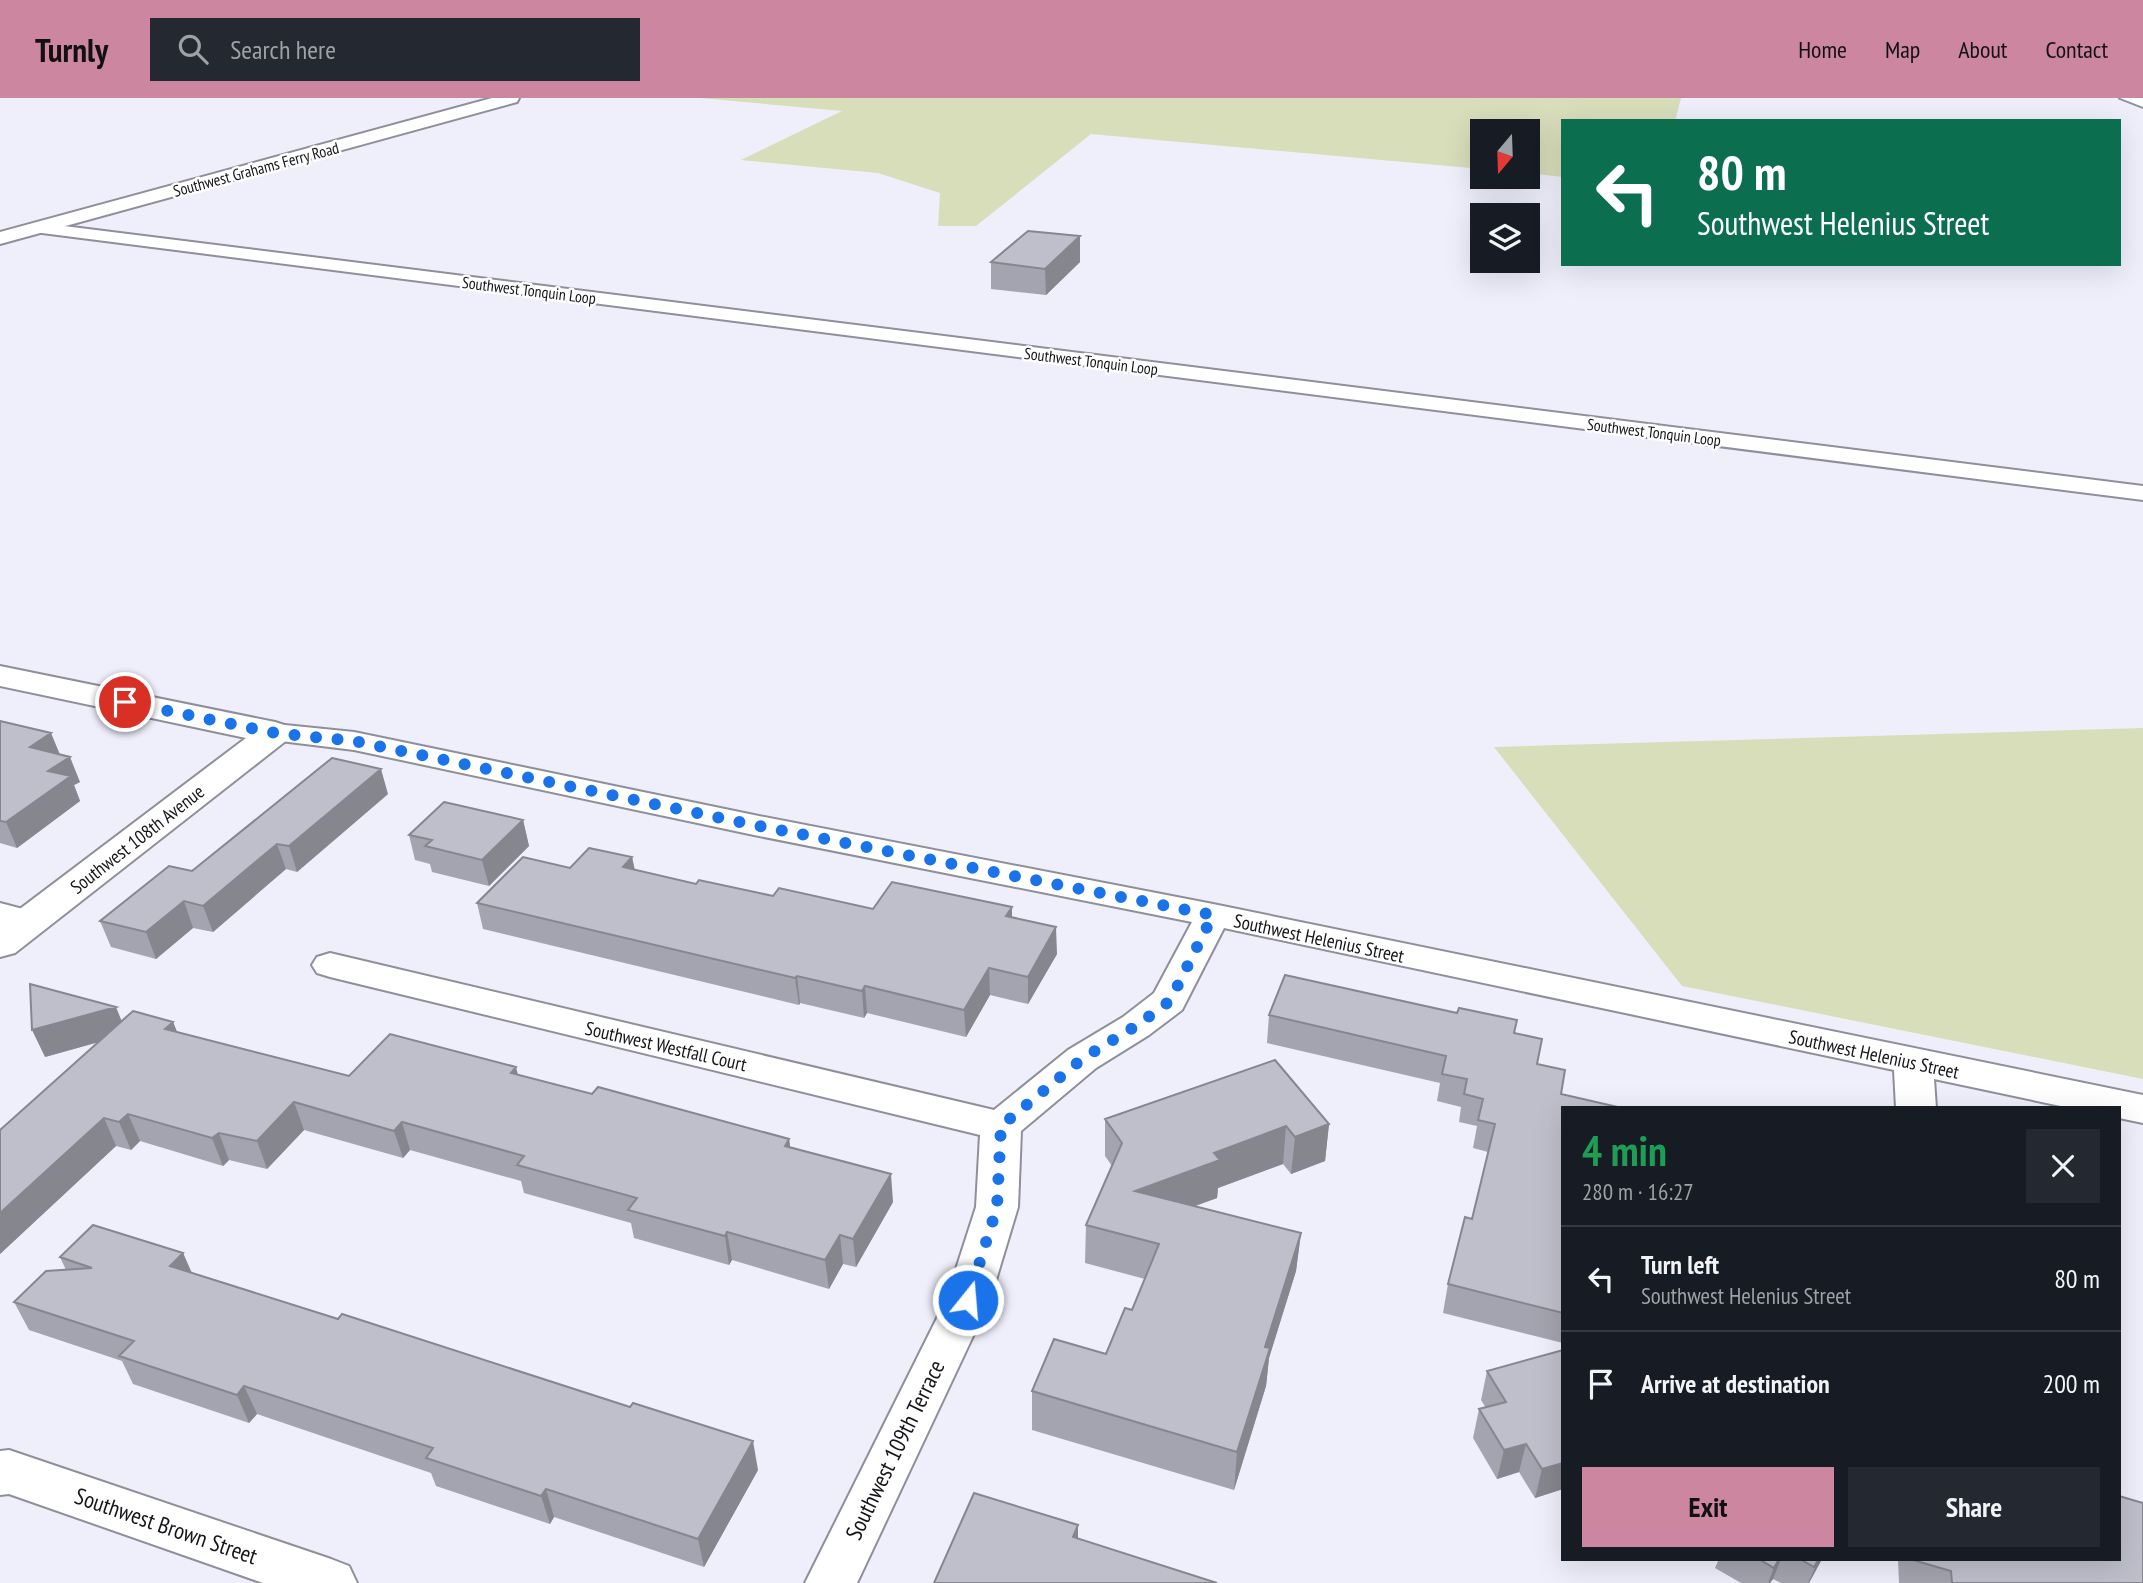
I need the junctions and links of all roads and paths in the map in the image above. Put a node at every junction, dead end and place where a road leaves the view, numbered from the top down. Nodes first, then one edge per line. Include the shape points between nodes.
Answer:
1 (511, 98) edge
2 (2127, 98) edge
3 (2143, 103) edge
4 (40, 228) junction
5 (0, 239) edge
6 (2143, 493) edge
7 (0, 676) edge
8 (275, 733) junction
9 (1213, 915) junction
10 (10, 927) edge
11 (330, 965) dead end
12 (1913, 1062) junction
13 (1916, 1106) edge
14 (2143, 1109) edge
15 (1001, 1126) junction
16 (0, 1473) edge
17 (331, 1583) edge
18 (831, 1583) edge

1 - 4 street, Southwest Grahams Ferry Road
2 - 3 street
4 - 5 street, Southwest Grahams Ferry Road
4 - 6 street, Southwest Tonquin Loop
7 - 8 street, Southwest Helenius Street
8 - 9 street, Southwest Helenius Street via 354,741
8 - 10 street, Southwest 108th Avenue
9 - 12 street, Southwest Helenius Street
9 - 15 street via 1170,1001 1082,1059
11 - 15 street, Southwest Westfall Court
12 - 13 street
12 - 14 street, Southwest Helenius Street
15 - 18 street, Southwest 109th Terrace via 997,1207 968,1300
16 - 17 street, Southwest Brown Street via 9,1472

